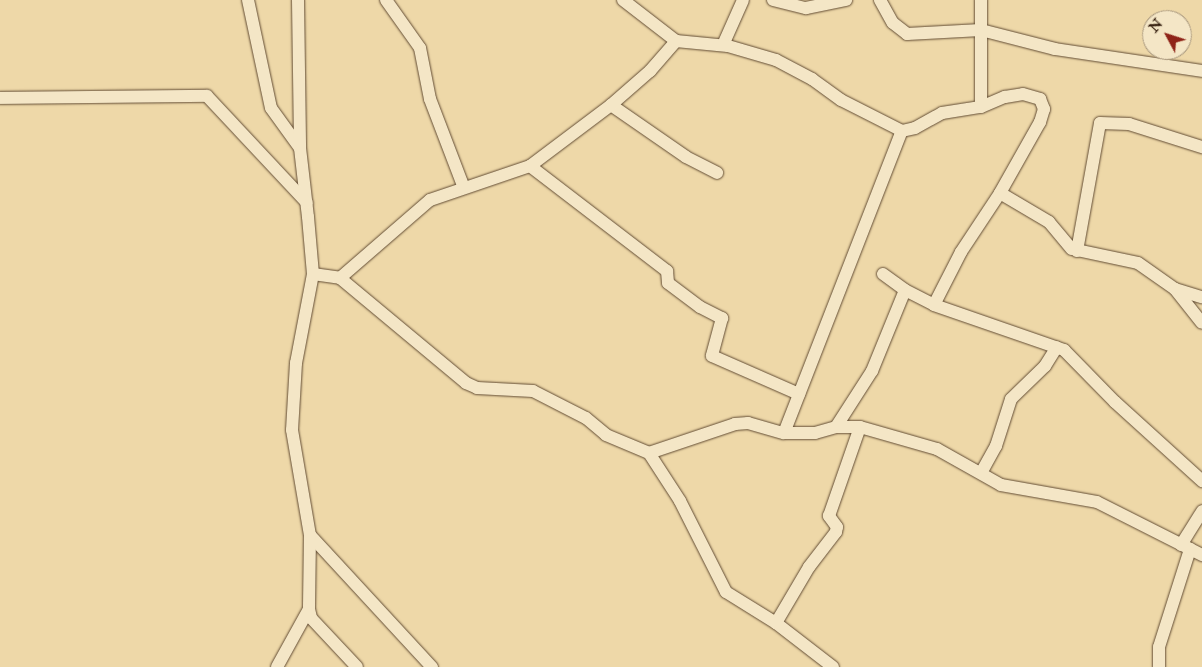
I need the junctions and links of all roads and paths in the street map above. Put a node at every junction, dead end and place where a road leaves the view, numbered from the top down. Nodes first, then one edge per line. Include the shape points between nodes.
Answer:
1 (248, 0) edge
2 (298, 0) edge
3 (386, 0) edge
4 (623, 0) edge
5 (743, 0) edge
6 (773, 0) edge
7 (846, 0) edge
8 (880, 0) edge
9 (981, 0) edge
10 (981, 30) junction
11 (676, 41) junction
12 (723, 45) junction
13 (1202, 70) edge
14 (0, 98) edge
15 (611, 106) junction
16 (980, 107) junction
17 (902, 131) junction
18 (1202, 147) edge
19 (300, 148) junction
20 (530, 166) junction
21 (717, 173) dead end
22 (464, 188) junction
23 (1000, 193) junction
24 (307, 203) junction
25 (1077, 251) junction
26 (313, 274) junction
27 (883, 274) dead end
28 (340, 278) junction
29 (1175, 289) junction
30 (905, 290) junction
31 (1202, 296) edge
32 (934, 304) junction
33 (1202, 323) edge
34 (1057, 348) junction
35 (799, 394) junction
36 (836, 427) junction
37 (860, 427) junction
38 (784, 432) junction
39 (649, 453) junction
40 (981, 473) junction
41 (1202, 481) edge
42 (1202, 511) edge
43 (310, 535) junction
44 (1185, 547) junction
45 (1202, 555) edge
46 (309, 609) junction
47 (776, 624) junction
48 (278, 667) edge
49 (357, 667) edge
50 (432, 667) edge
51 (832, 667) edge
52 (1159, 667) edge

1 - 19 street via 272,108
2 - 19 street
3 - 22 street via 420,48 430,99
4 - 11 street
5 - 12 street
6 - 7 street via 806,8
8 - 10 street via 892,22 907,34
9 - 10 street
10 - 13 street via 1055,49
10 - 16 street
11 - 12 street
11 - 15 street via 650,71
12 - 17 street via 776,60 812,79 841,100
14 - 24 street via 207,96
15 - 20 street
15 - 21 street via 686,157
16 - 17 street via 942,113 915,128
16 - 23 street via 1023,94 1036,96 1043,104 1040,122
17 - 35 street
18 - 25 street via 1129,124 1100,123
19 - 24 street
20 - 22 street
20 - 35 street via 667,271 668,283 700,308 722,318 713,358
22 - 28 street via 426,202
23 - 25 street via 1049,222 1068,248
23 - 32 street via 961,252
24 - 26 street
25 - 29 street via 1133,261
26 - 28 street
26 - 43 street via 296,363 292,430
27 - 30 street
28 - 39 street via 466,383 477,388 533,392 586,418 606,435
29 - 31 street
29 - 33 street
30 - 32 street
30 - 36 street via 872,371
32 - 34 street
34 - 40 street via 1042,370 1011,399 1009,414
34 - 41 street via 1064,350 1115,402
35 - 38 street
36 - 37 street
36 - 38 street via 815,433
37 - 40 street via 937,449
37 - 47 street via 829,516 837,527 836,532 809,567
38 - 39 street via 748,423 735,424
39 - 47 street via 680,500 726,592
40 - 44 street via 1001,486 1097,502
42 - 44 street
43 - 46 street
43 - 50 street
44 - 45 street
44 - 52 street via 1159,647
46 - 48 street
46 - 49 street via 323,632
47 - 51 street

